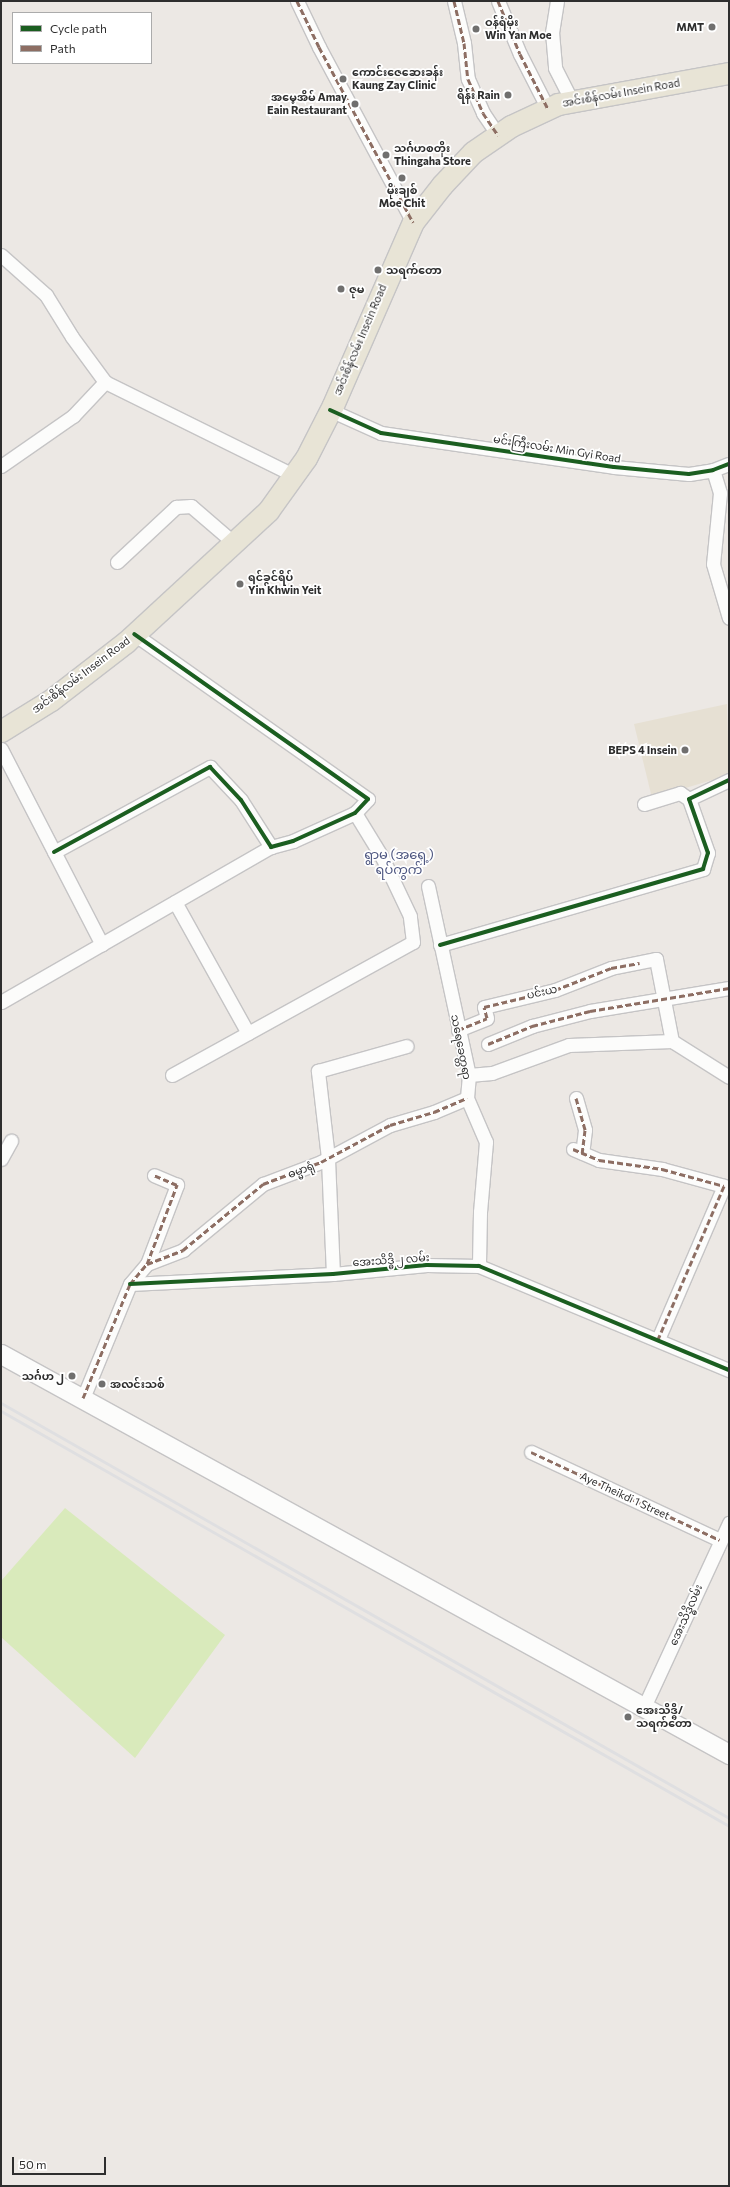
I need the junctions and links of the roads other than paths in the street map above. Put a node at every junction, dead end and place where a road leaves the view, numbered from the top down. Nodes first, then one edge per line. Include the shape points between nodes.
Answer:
1 (297, 1) edge
2 (454, 1) edge
3 (498, 1) edge
4 (557, 1) edge
5 (729, 73) edge
6 (572, 102) junction
7 (548, 109) junction
8 (498, 135) junction
9 (413, 222) junction
10 (1, 255) edge
11 (105, 382) junction
12 (330, 410) junction
13 (729, 464) edge
14 (1, 466) edge
15 (712, 470) junction
16 (293, 475) junction
17 (234, 543) junction
18 (118, 562) dead end
19 (729, 618) edge
20 (134, 634) junction
21 (1, 731) edge
22 (1, 749) edge
23 (729, 780) edge
24 (689, 799) junction
25 (644, 804) dead end
26 (355, 813) junction
27 (271, 847) junction
28 (54, 852) junction
29 (428, 886) dead end
30 (175, 902) junction
31 (102, 944) junction
32 (440, 945) junction
33 (729, 988) edge
34 (664, 999) junction
35 (1, 1002) edge
36 (458, 1030) junction
37 (248, 1033) junction
38 (672, 1040) junction
39 (488, 1044) dead end
40 (407, 1046) dead end
41 (172, 1075) dead end
42 (469, 1075) junction
43 (729, 1077) edge
44 (467, 1098) junction
45 (576, 1098) dead end
46 (11, 1141) dead end
47 (328, 1158) junction
48 (1, 1159) edge
49 (154, 1175) dead end
50 (147, 1264) junction
51 (479, 1266) junction
52 (333, 1274) junction
53 (130, 1284) junction
54 (658, 1338) junction
55 (1, 1354) edge
56 (729, 1370) edge
57 (83, 1398) junction
58 (531, 1452) dead end
59 (729, 1523) edge
60 (720, 1540) junction
61 (644, 1707) junction
62 (729, 1754) edge

1 - 9 street via 318,46
2 - 8 street via 464,43 468,79 483,113
3 - 7 street via 520,54
4 - 6 street via 552,32 555,68
5 - 6 main road, အင်းစိန်လမ်း Insein Road
6 - 7 main road, အင်းစိန်လမ်း Insein Road
7 - 8 main road, အင်းစိန်လမ်း Insein Road
8 - 9 main road, အင်းစိန်လမ်း Insein Road via 473,152 442,184
9 - 12 main road, အင်းစိန်လမ်း Insein Road
10 - 11 street via 46,295 72,337
11 - 14 street via 73,416
11 - 16 street
12 - 15 street, မင်းကြီးလမ်း Min Gyi Road via 381,433 649,472 688,474
12 - 16 main road, အင်းစိန်လမ်း Insein Road via 306,458
13 - 15 street, မင်းကြီးလမ်း Min Gyi Road
15 - 19 street via 720,493 713,564
16 - 17 main road, အင်းစိန်လမ်း Insein Road via 268,511
17 - 18 street via 191,506 176,507
17 - 20 main road, အင်းစိန်လမ်း Insein Road
20 - 21 main road, အင်းစိန်လမ်း Insein Road via 51,700
20 - 26 street via 368,799
22 - 28 street
23 - 24 street
24 - 25 street via 680,792
24 - 32 street via 708,853 703,869
26 - 27 street via 293,841
26 - 37 street via 382,857 410,916 413,942
27 - 28 street via 241,800 210,767
27 - 30 street
28 - 31 street
29 - 32 street, သရေခေတ္တရာ
30 - 31 street
30 - 37 street
31 - 35 street
32 - 36 street, သရေခေတ္တရာ
33 - 34 street
34 - 36 street, ပင်းယ via 656,959 611,968 555,990 484,1007 487,1018
34 - 38 street
34 - 39 street via 590,1011 540,1024
36 - 42 street, သရေခေတ္တရာ
37 - 41 street
38 - 42 street via 569,1045 492,1073
38 - 43 street
40 - 47 street via 318,1071
42 - 44 street, သရေခေတ္တရာ
44 - 47 street, ဓမ္မာရုံ via 434,1112 390,1125
44 - 51 street, သရေခေတ္တရာ via 486,1142 480,1212
45 - 54 street via 585,1130 578,1151 599,1160 662,1169 724,1186
46 - 48 street
47 - 50 street, ဓမ္မာရုံ via 263,1184 183,1250
47 - 52 street
49 - 50 street via 177,1185
50 - 53 street
51 - 52 street, အေးသိဒ္ဓိ ၂ လမ်း via 427,1265
51 - 54 street, အေးသိဒ္ဓိ ၂ လမ်း
52 - 53 street, အေးသိဒ္ဓိ ၂ လမ်း
53 - 57 street
54 - 56 street, အေးသိဒ္ဓိ ၂ လမ်း
55 - 57 main road
57 - 61 main road
58 - 60 street, Aye Theikdi 1 Street
59 - 60 street, အေးသိဒ္ဓိလမ်း
60 - 61 street, အေးသိဒ္ဓိလမ်း
61 - 62 main road

